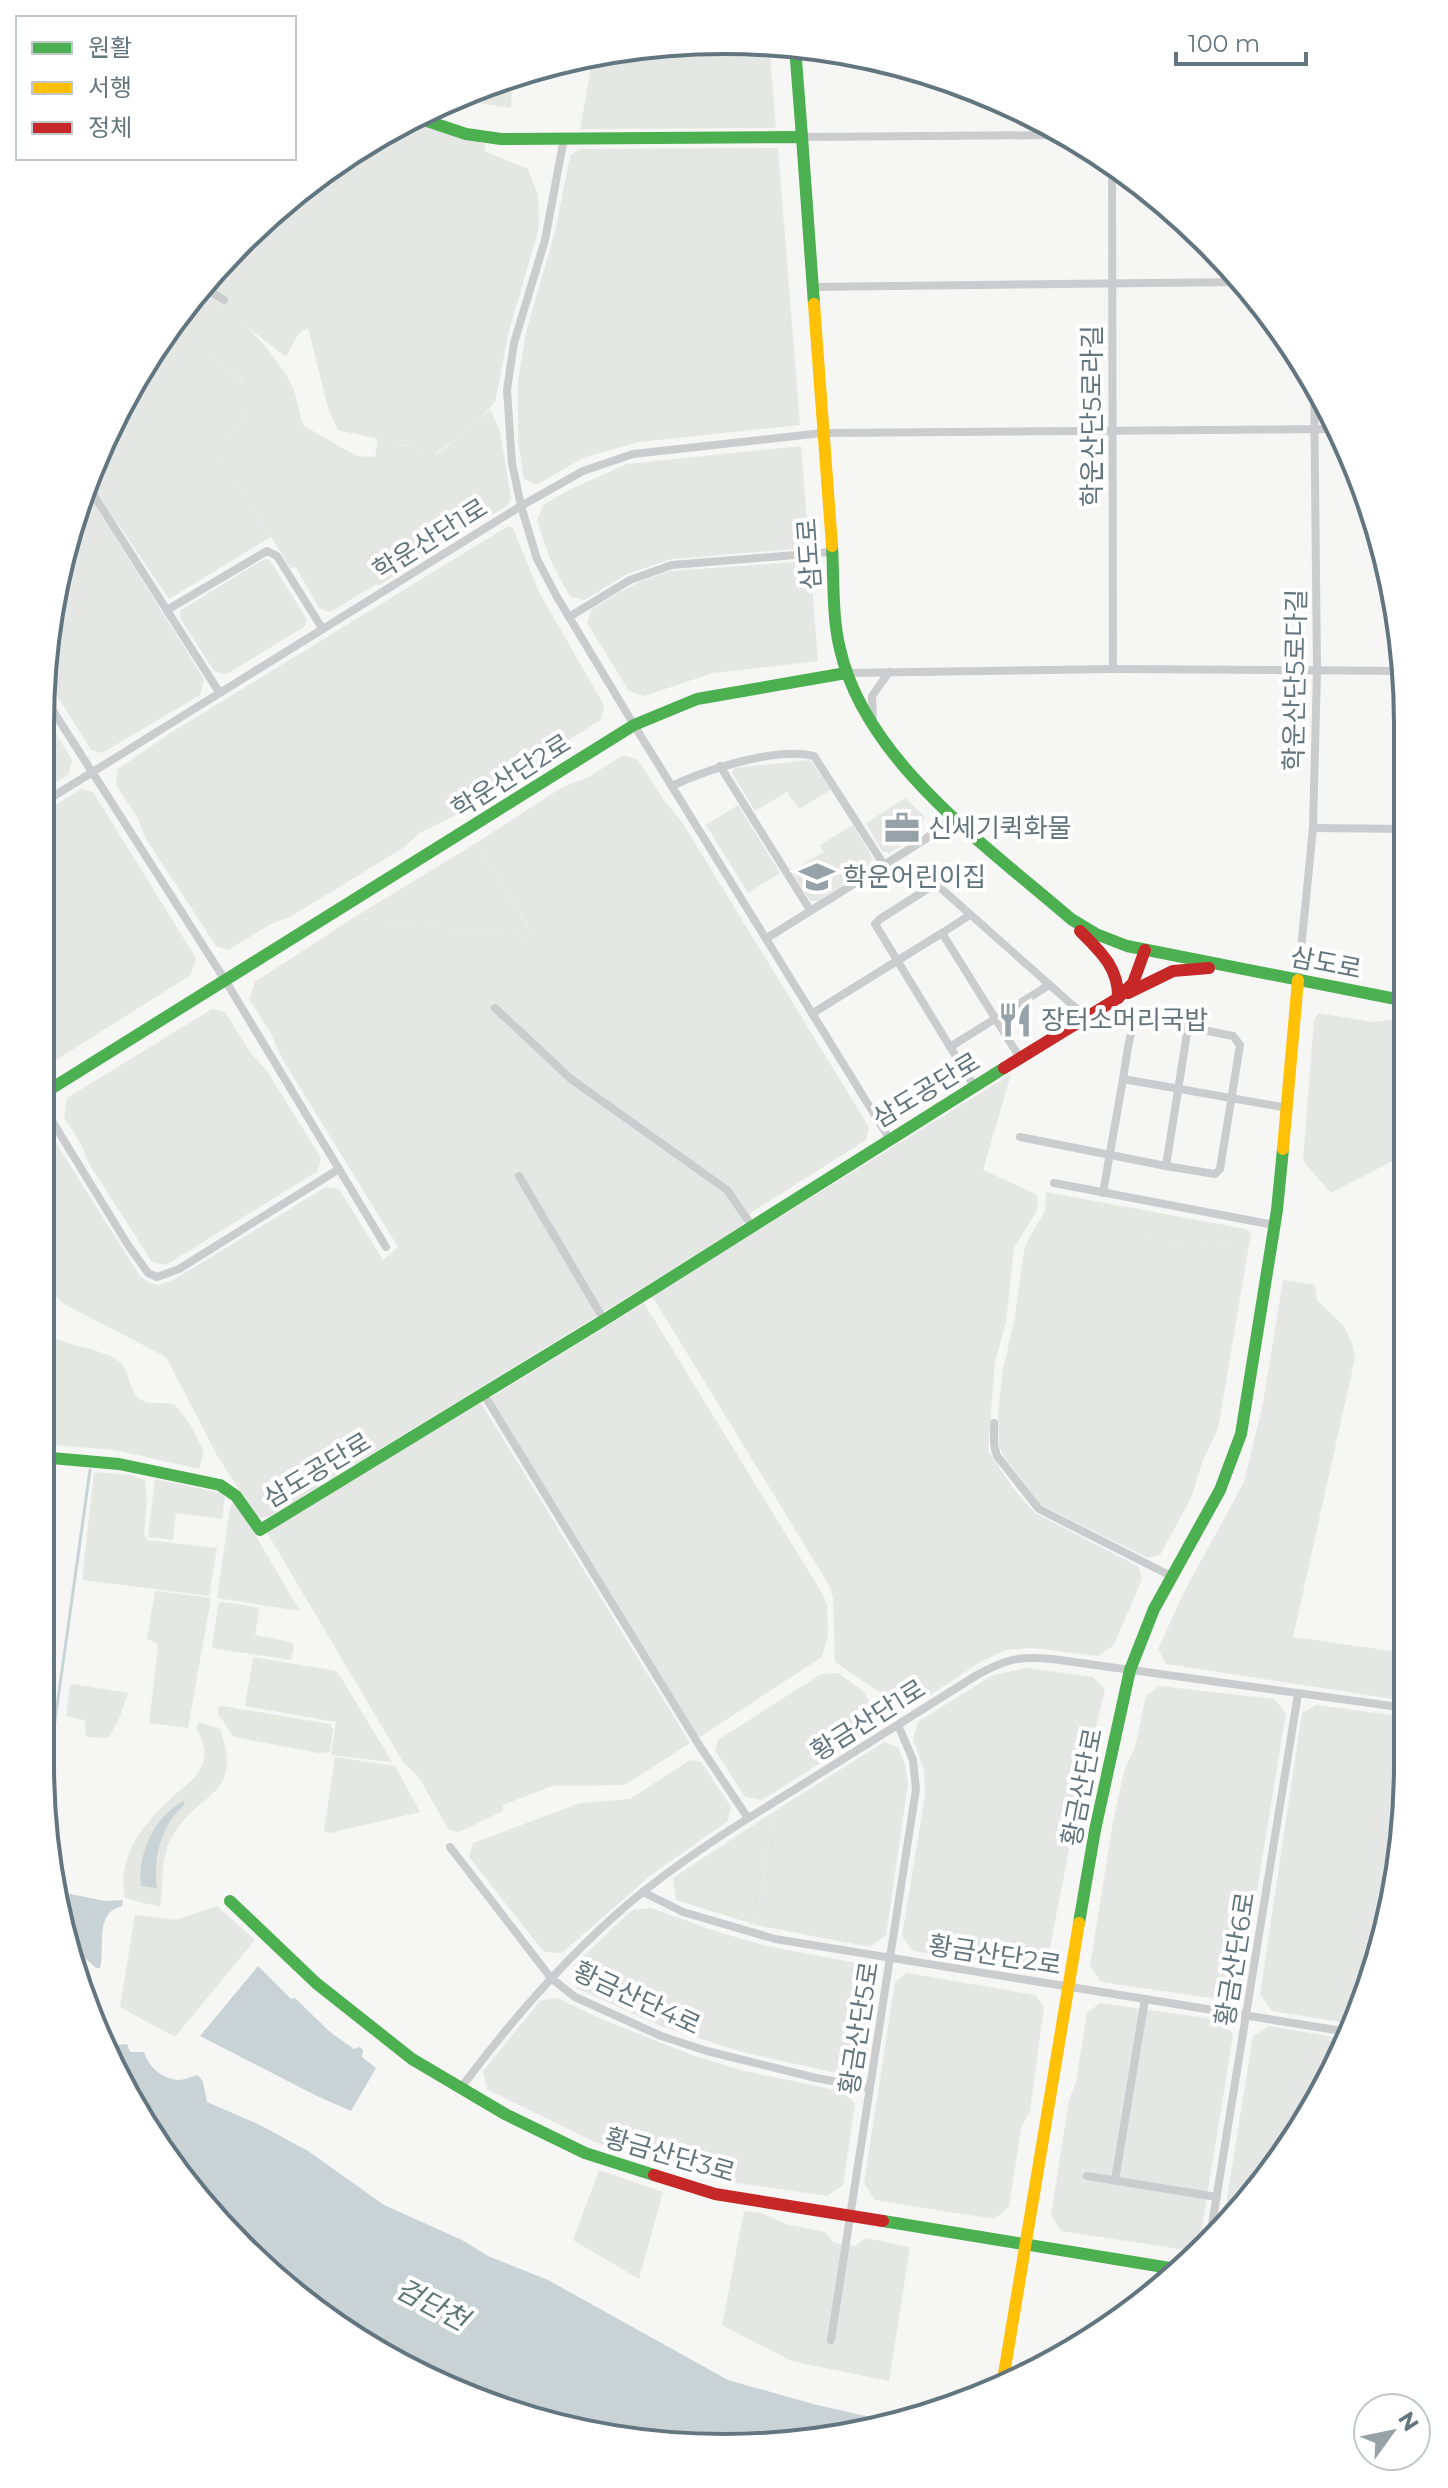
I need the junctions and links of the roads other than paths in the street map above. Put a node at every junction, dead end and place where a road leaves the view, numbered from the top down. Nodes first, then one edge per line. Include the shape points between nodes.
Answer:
1 (796, 58) edge
2 (431, 122) edge
3 (1043, 135) edge
4 (802, 137) junction
5 (564, 138) junction
6 (1112, 178) edge
7 (1228, 282) edge
8 (1112, 284) junction
9 (812, 287) junction
10 (212, 292) edge
11 (224, 300) dead end
12 (1315, 409) edge
13 (1315, 429) junction
14 (1325, 429) edge
15 (1112, 431) junction
16 (822, 433) junction
17 (95, 496) edge
18 (521, 506) junction
19 (831, 552) junction
20 (167, 610) junction
21 (569, 617) junction
22 (322, 628) junction
23 (1113, 669) junction
24 (1317, 671) junction
25 (1392, 671) edge
26 (889, 672) junction
27 (846, 673) junction
28 (219, 692) junction
29 (54, 713) edge
30 (634, 725) junction
31 (873, 729) junction
32 (720, 766) junction
33 (92, 772) junction
34 (672, 786) junction
35 (54, 796) edge
36 (951, 815) junction
37 (1313, 828) junction
38 (1394, 829) edge
39 (884, 865) junction
40 (948, 876) dead end
41 (936, 884) junction
42 (1054, 904) junction
43 (810, 910) junction
44 (970, 915) junction
45 (942, 933) junction
46 (767, 938) junction
47 (1145, 950) junction
48 (896, 961) junction
49 (1225, 967) junction
50 (225, 980) junction
51 (1298, 980) junction
52 (1049, 985) junction
53 (1118, 998) junction
54 (1394, 999) edge
55 (495, 1008) dead end
56 (813, 1013) junction
57 (1087, 1018) junction
58 (995, 1019) junction
59 (1188, 1027) junction
60 (950, 1047) junction
61 (1020, 1058) junction
62 (1123, 1079) junction
63 (974, 1086) junction
64 (54, 1087) edge
65 (1178, 1088) junction
66 (1231, 1098) junction
67 (1288, 1108) junction
68 (54, 1124) edge
69 (1020, 1137) dead end
70 (889, 1138) junction
71 (1111, 1155) junction
72 (1166, 1166) junction
73 (339, 1169) junction
74 (519, 1176) dead end
75 (1054, 1183) dead end
76 (1103, 1193) junction
77 (1274, 1225) junction
78 (752, 1226) junction
79 (386, 1247) dead end
80 (604, 1320) junction
81 (483, 1393) junction
82 (994, 1423) dead end
83 (54, 1458) edge
84 (1171, 1576) junction
85 (1130, 1670) junction
86 (1298, 1694) junction
87 (1394, 1706) edge
88 (898, 1725) junction
89 (748, 1818) junction
90 (450, 1847) dead end
91 (643, 1892) junction
92 (230, 1901) dead end
93 (891, 1958) junction
94 (551, 1978) junction
95 (1069, 1988) junction
96 (1145, 1999) junction
97 (1246, 2015) junction
98 (1338, 2030) edge
99 (870, 2088) junction
100 (460, 2089) junction
101 (1087, 2176) dead end
102 (1115, 2180) junction
103 (1217, 2197) junction
104 (850, 2216) junction
105 (1212, 2223) edge
106 (1025, 2245) junction
107 (1167, 2267) edge
108 (831, 2340) dead end
109 (1004, 2372) edge

1 - 4 street, 삼도로
2 - 5 street via 485,138
3 - 4 street
4 - 5 street
4 - 9 street, 삼도로
5 - 18 street via 545,240 514,343 506,408
6 - 8 street, 학운산단5로라길
7 - 8 street
8 - 9 street
8 - 15 street, 학운산단5로라길
9 - 16 street, 삼도로
10 - 11 street
12 - 13 street, 학운산단5로다길
13 - 14 street, 학운산단1로
13 - 15 street, 학운산단1로
13 - 24 street, 학운산단5로다길
15 - 16 street, 학운산단1로
15 - 23 street, 학운산단5로라길
16 - 18 street, 학운산단1로 via 633,454 583,471
16 - 19 street, 삼도로
17 - 20 street
18 - 21 street via 541,569
18 - 22 street, 학운산단1로
19 - 21 street via 672,565 630,580
19 - 27 street, 삼도로
20 - 22 street via 267,551 277,556
20 - 28 street
21 - 30 street
22 - 28 street, 학운산단1로
23 - 24 street
23 - 26 street
24 - 25 street
24 - 37 street, 학운산단5로다길
26 - 27 street
26 - 31 street via 872,696
27 - 30 street, 학운산단2로 via 697,699
27 - 31 street, 삼도로
28 - 33 street, 학운산단1로
29 - 33 street
30 - 34 street
30 - 50 street, 학운산단2로
31 - 36 street, 삼도로 via 912,779
32 - 34 street
32 - 39 street via 814,756
32 - 43 street
33 - 35 street, 학운산단1로
33 - 50 street
34 - 46 street
36 - 39 street via 933,834
36 - 42 street, 삼도로
37 - 38 street
37 - 51 street, 학운산단5로다길
39 - 43 street
40 - 41 street
41 - 44 street
41 - 48 street via 875,924
42 - 47 street, 삼도로 via 1096,934
42 - 53 street via 1112,967 1119,982
43 - 46 street
44 - 45 street
44 - 52 street
45 - 48 street
45 - 58 street
46 - 56 street
47 - 49 street, 삼도로
47 - 53 street, 삼도공단로 via 1133,983
48 - 56 street
48 - 60 street
49 - 51 street, 삼도로
49 - 53 street via 1173,971
50 - 64 street, 학운산단2로
50 - 73 street
51 - 54 street, 삼도로
51 - 67 street, 황금산단로
52 - 57 street
52 - 58 street
53 - 57 street, 삼도공단로
55 - 78 street via 571,1079 727,1190
56 - 70 street
57 - 61 street, 삼도공단로
58 - 60 street
58 - 61 street
59 - 62 street via 1151,1019 1137,1024
59 - 65 street
59 - 66 street via 1239,1041
60 - 63 street
61 - 63 street, 삼도공단로
62 - 65 street
62 - 71 street
63 - 70 street, 삼도공단로
65 - 66 street
65 - 72 street
66 - 67 street
66 - 72 street via 1218,1172
67 - 77 street, 황금산단로
68 - 73 street via 152,1276 179,1269
69 - 71 street
70 - 78 street, 삼도공단로
71 - 72 street
71 - 76 street
73 - 79 street
74 - 80 street
75 - 76 street
76 - 77 street
77 - 84 street, 황금산단로 via 1241,1434 1220,1490
78 - 80 street, 삼도공단로
80 - 81 street, 삼도공단로
81 - 83 street, 삼도공단로 via 260,1530 236,1496 220,1485 119,1464
81 - 89 street
82 - 84 street via 997,1456 1034,1505
84 - 85 street, 황금산단로
85 - 86 street, 황금산단1로
85 - 88 street, 황금산단1로 via 1018,1657 977,1675
85 - 95 street, 황금산단로 via 1095,1830
86 - 87 street, 황금산단1로
86 - 97 street, 황금산단6로
88 - 89 street, 황금산단1로
88 - 93 street, 황금산단5로 via 913,1760 916,1789
89 - 91 street, 황금산단1로
90 - 94 street, 황금산단4로
91 - 93 street, 황금산단2로 via 683,1912 748,1932
91 - 94 street, 황금산단1로
92 - 100 street, 황금산단3로 via 344,2008
93 - 95 street, 황금산단2로
93 - 99 street, 황금산단5로
94 - 99 street, 황금산단4로 via 575,1997 683,2043 773,2069
94 - 100 street, 황금산단1로
95 - 96 street, 황금산단2로
95 - 106 street, 황금산단로
96 - 97 street, 황금산단2로
96 - 102 street
97 - 98 street, 황금산단2로
97 - 103 street, 황금산단6로
99 - 104 street, 황금산단5로
100 - 104 street, 황금산단3로 via 585,2153 634,2170 715,2194
101 - 102 street
102 - 103 street
103 - 105 street, 황금산단6로
104 - 106 street, 황금산단3로
104 - 108 street, 황금산단5로
106 - 107 street, 황금산단3로
106 - 109 street, 황금산단로

